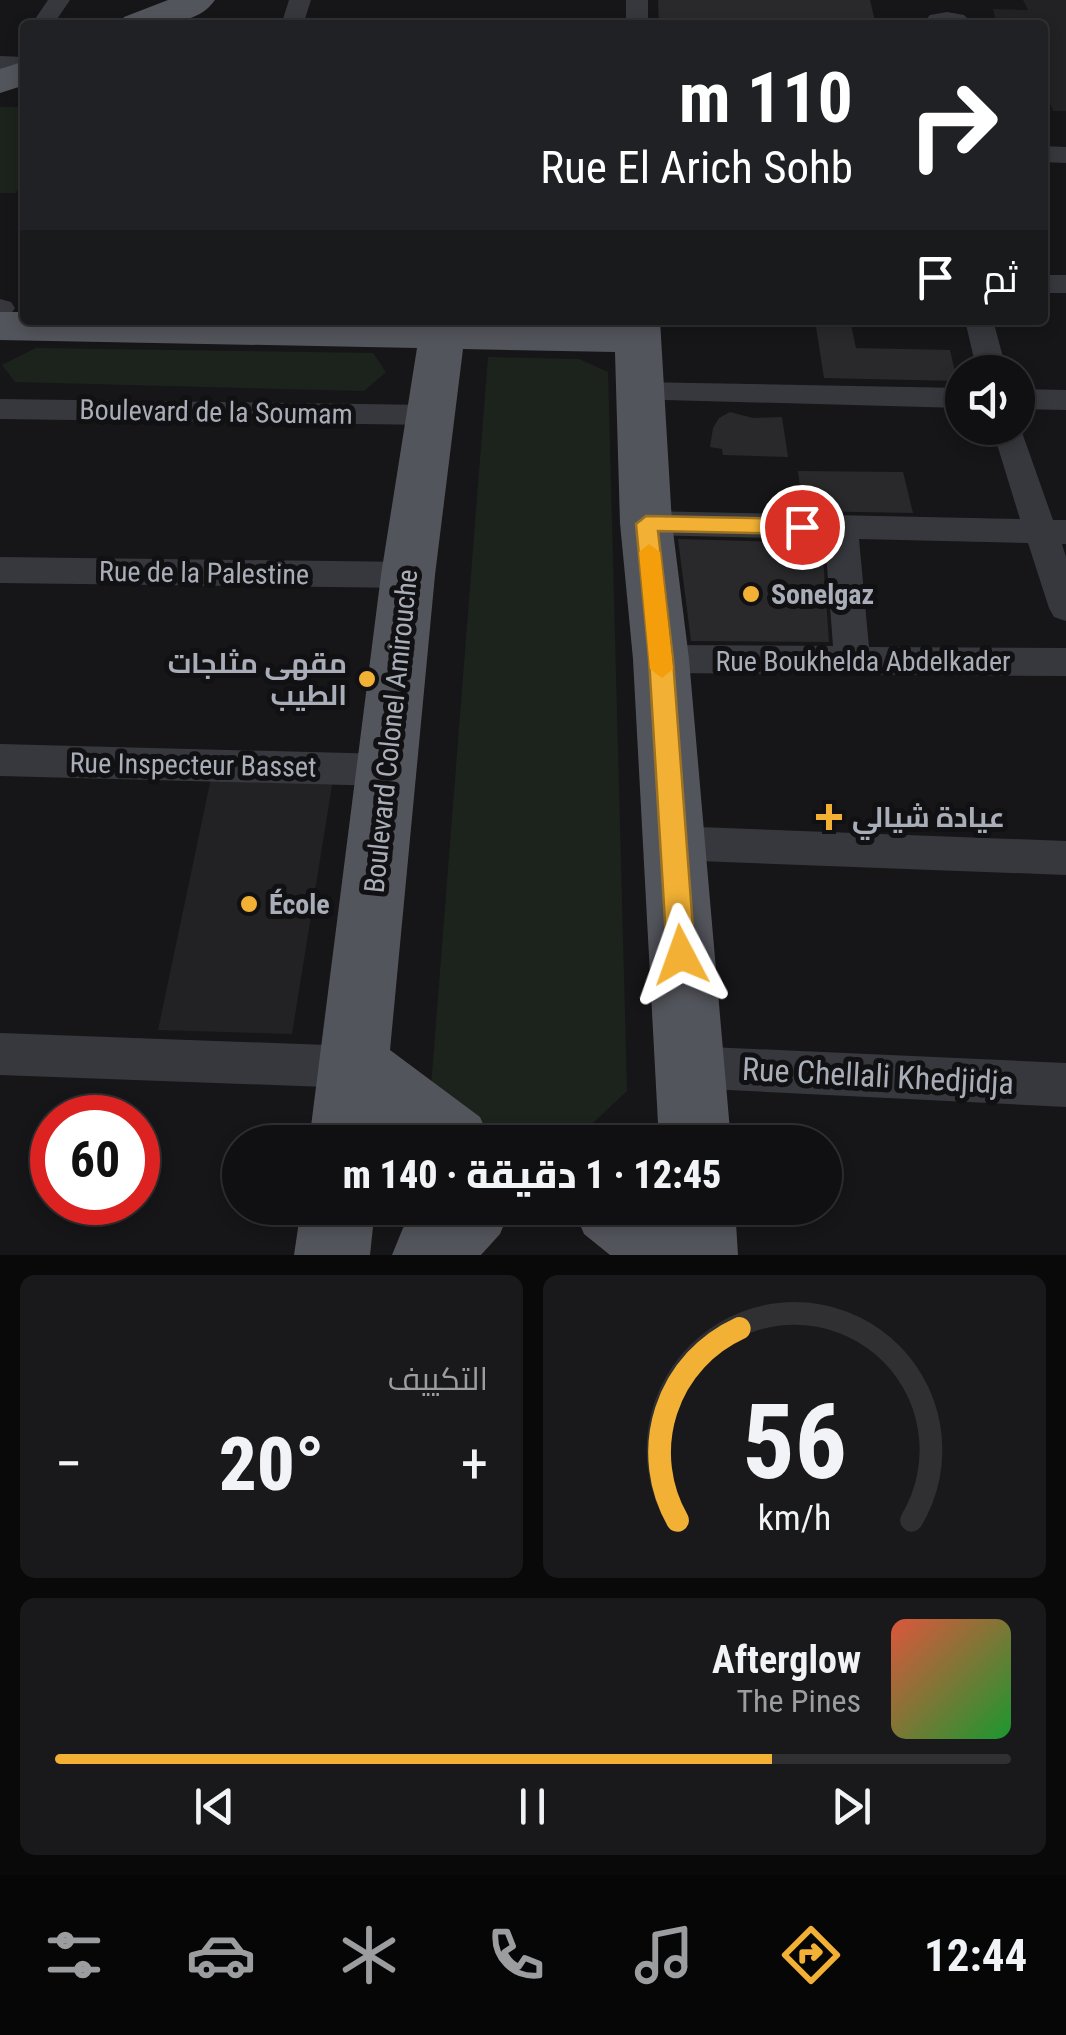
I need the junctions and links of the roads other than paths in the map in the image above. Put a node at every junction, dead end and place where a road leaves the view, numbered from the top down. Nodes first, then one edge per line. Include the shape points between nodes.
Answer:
1 (198, 0) edge
2 (145, 15) edge
3 (980, 325) edge
4 (0, 326) edge
5 (443, 327) edge
6 (638, 350) edge
7 (988, 355) edge
8 (945, 395) edge
9 (1035, 399) edge
10 (1066, 400) edge
11 (0, 409) edge
12 (432, 414) junction
13 (1015, 445) edge
14 (646, 524) junction
15 (841, 528) junction
16 (1053, 532) edge
17 (0, 570) edge
18 (408, 575) junction
19 (1066, 608) edge
20 (661, 659) junction
21 (852, 660) junction
22 (1066, 662) edge
23 (0, 760) edge
24 (386, 770) junction
25 (673, 843) junction
26 (1066, 858) edge
27 (0, 1054) edge
28 (354, 1067) junction
29 (689, 1068) junction
30 (1066, 1085) edge
31 (348, 1125) edge
32 (433, 1125) edge
33 (691, 1125) edge
34 (336, 1225) edge
35 (458, 1225) edge
36 (632, 1225) edge
37 (699, 1225) edge
38 (332, 1255) edge
39 (430, 1255) edge
40 (671, 1255) edge
41 (700, 1255) edge

1 - 2 main road
3 - 7 street
4 - 5 main road
5 - 6 main road
5 - 12 main road, Boulevard Colonel Amirouche
6 - 8 street
6 - 14 main road
9 - 10 street
11 - 12 street, Boulevard de la Soumam
12 - 18 main road, Boulevard Colonel Amirouche
13 - 16 street
14 - 15 street
14 - 20 main road
15 - 16 street
15 - 21 street
16 - 19 street
17 - 18 street, Rue de la Palestine
18 - 24 main road, Boulevard Colonel Amirouche
20 - 21 street, Rue Boukhelda Abdelkader
20 - 25 main road
21 - 22 street, Rue Boukhelda Abdelkader
23 - 24 street, Rue Inspecteur Basset
24 - 28 main road, Boulevard Colonel Amirouche
25 - 26 street
25 - 29 main road
27 - 28 street
28 - 31 main road, Boulevard Colonel Amirouche
28 - 32 main road
29 - 30 street, Rue Chellali Khedjidja
29 - 33 main road
34 - 38 main road
35 - 39 main road
36 - 40 main road
37 - 41 main road

